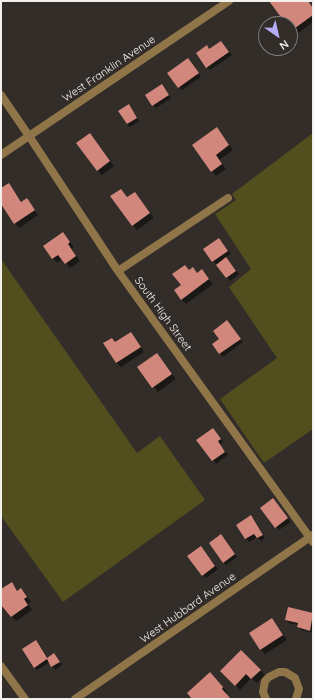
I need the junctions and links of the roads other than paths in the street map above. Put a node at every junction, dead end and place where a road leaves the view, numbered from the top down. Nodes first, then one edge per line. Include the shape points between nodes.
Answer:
1 (229, 1) edge
2 (1, 96) edge
3 (29, 136) junction
4 (1, 155) edge
5 (228, 198) dead end
6 (118, 271) junction
7 (312, 538) edge
8 (1, 666) edge
9 (25, 699) edge
10 (75, 699) edge
11 (266, 699) edge
12 (296, 699) edge

1 - 3 street, West Franklin Avenue
2 - 3 street, South High Street
3 - 4 street, West Franklin Avenue
3 - 6 street, South High Street
5 - 6 street
6 - 7 street, South High Street
7 - 10 street, West Hubbard Avenue
8 - 9 street
11 - 12 street via 263,692 265,681 269,676 285,672 295,678 299,689

